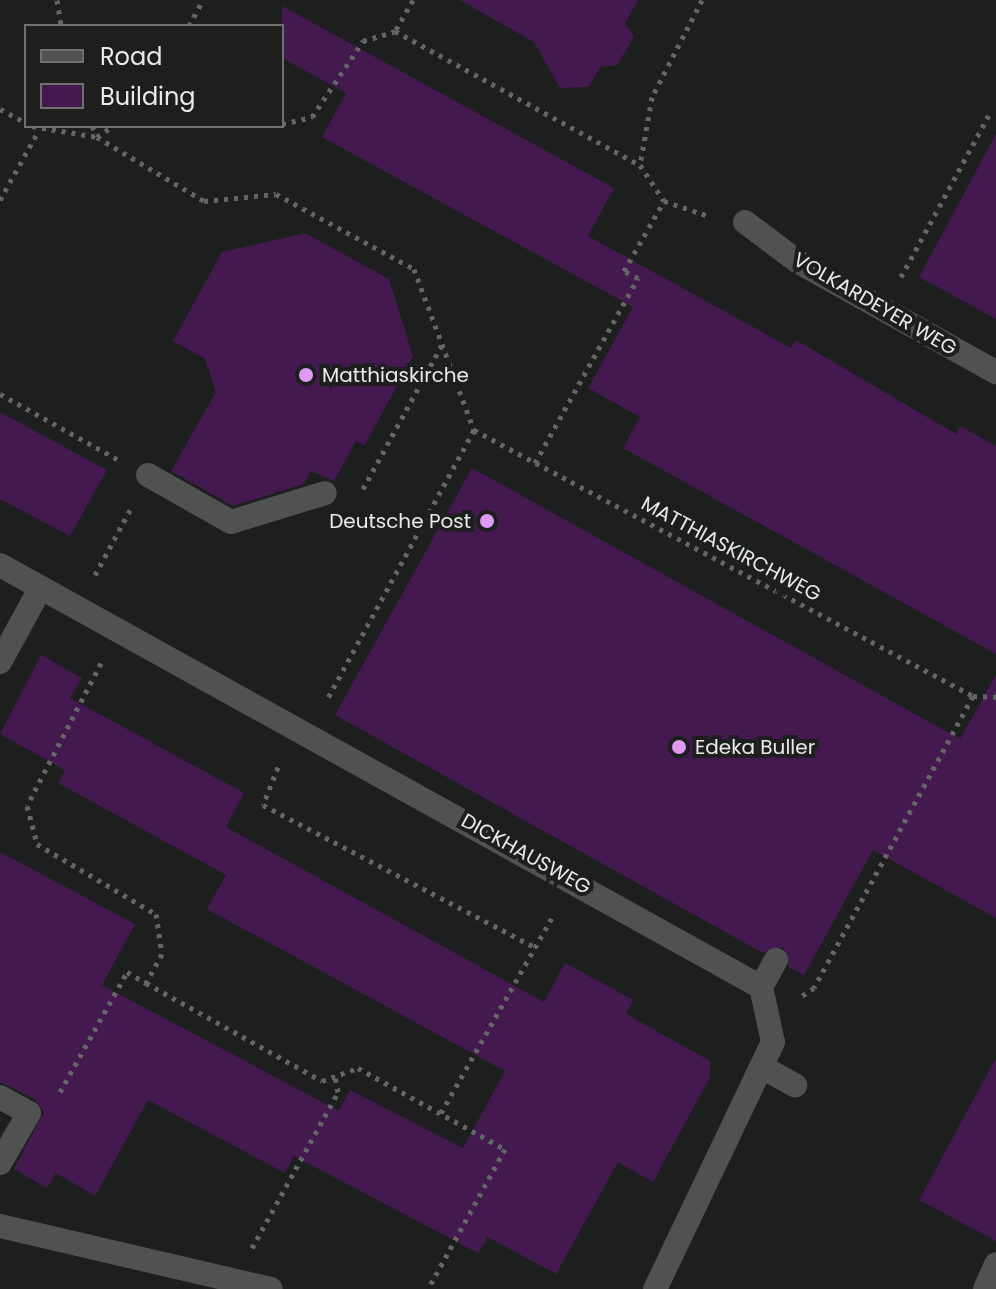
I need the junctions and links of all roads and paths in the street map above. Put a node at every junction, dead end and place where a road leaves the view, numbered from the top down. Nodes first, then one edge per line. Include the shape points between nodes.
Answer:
1 (57, 0) edge
2 (203, 0) edge
3 (413, 0) edge
4 (701, 0) edge
5 (61, 24) edge
6 (190, 24) edge
7 (395, 31) junction
8 (0, 109) edge
9 (989, 115) dead end
10 (24, 122) edge
11 (284, 124) edge
12 (36, 128) edge
13 (93, 128) edge
14 (110, 128) edge
15 (39, 130) junction
16 (97, 137) junction
17 (640, 165) junction
18 (0, 200) edge
19 (664, 201) junction
20 (745, 222) joint
21 (883, 310) junction
22 (442, 345) junction
23 (996, 372) edge
24 (0, 394) edge
25 (474, 430) junction
26 (535, 463) junction
27 (148, 475) junction
28 (325, 493) joint
29 (0, 565) edge
30 (41, 587) junction
31 (77, 607) junction
32 (119, 631) junction
33 (0, 662) edge
34 (101, 663) junction
35 (114, 671) dead end
36 (973, 696) junction
37 (996, 697) edge
38 (308, 734) junction
39 (270, 762) dead end
40 (573, 880) junction
41 (535, 947) junction
42 (776, 960) dead end
43 (146, 983) junction
44 (761, 987) junction
45 (772, 1015) junction
46 (762, 1067) junction
47 (335, 1076) junction
48 (795, 1085) dead end
49 (0, 1097) edge
50 (52, 1107) dead end
51 (441, 1113) junction
52 (0, 1163) edge
53 (0, 1226) edge
54 (996, 1264) edge
55 (235, 1281) junction
56 (271, 1289) edge
57 (428, 1289) edge
58 (655, 1289) edge
59 (985, 1289) edge

1 - 5 path
2 - 6 path
3 - 7 path
4 - 17 path via 652,97
7 - 11 path via 363,41 312,117
7 - 17 path
8 - 10 path
9 - 21 path
12 - 15 path
13 - 16 path
14 - 16 path
15 - 16 path
15 - 18 path
16 - 22 path via 204,201 276,194 414,269
17 - 19 path
19 - 20 path
19 - 26 path via 624,271 638,278
20 - 21 street, VOLKARDEYER WEG via 797,261
21 - 23 street, VOLKARDEYER WEG
22 - 25 path
22 - 28 path via 353,508
24 - 27 path
25 - 26 path, MATTHIASKIRCHWEG
25 - 38 path
26 - 36 path, MATTHIASKIRCHWEG
27 - 28 street via 231,522
27 - 31 path
29 - 30 street, DICKHAUSWEG
30 - 31 street, DICKHAUSWEG
30 - 33 street
31 - 32 street, DICKHAUSWEG
32 - 34 path
32 - 38 street, DICKHAUSWEG
34 - 35 path
34 - 43 path via 36,782 29,827 51,856 156,914 162,954
36 - 37 path, MATTHIASKIRCHWEG
36 - 45 path via 814,988
38 - 40 street, DICKHAUSWEG
39 - 41 path via 283,770 263,805
40 - 41 path
40 - 44 street, DICKHAUSWEG
41 - 51 path
42 - 44 street
43 - 47 path via 322,1081
43 - 50 path via 127,972
44 - 45 street
45 - 46 street via 773,1042
46 - 48 street
46 - 58 street via 702,1178
47 - 51 path via 358,1068
47 - 55 path via 338,1092
49 - 52 street via 29,1113
51 - 57 path via 505,1149
53 - 55 street
54 - 59 street
55 - 56 street

